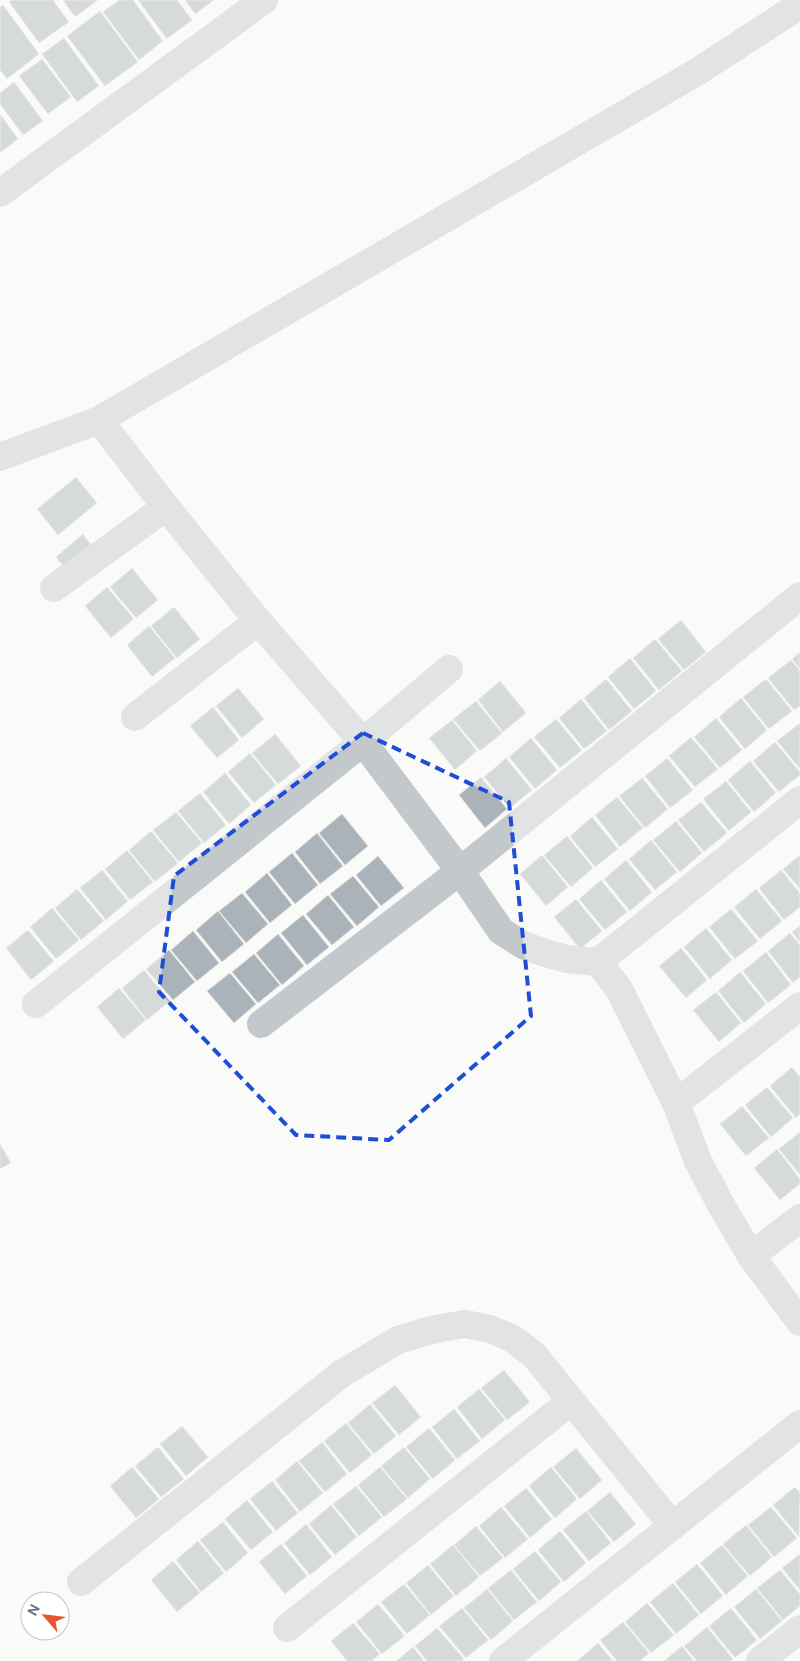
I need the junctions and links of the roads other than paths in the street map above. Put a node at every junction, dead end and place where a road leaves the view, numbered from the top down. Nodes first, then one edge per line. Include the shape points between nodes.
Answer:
1 (264, 0) edge
2 (800, 5) edge
3 (0, 193) edge
4 (99, 420) junction
5 (0, 456) edge
6 (166, 507) junction
7 (54, 588) dead end
8 (800, 596) edge
9 (258, 621) junction
10 (449, 669) dead end
11 (136, 717) dead end
12 (364, 742) junction
13 (800, 800) edge
14 (460, 870) junction
15 (598, 962) junction
16 (36, 1004) dead end
17 (800, 1006) edge
18 (261, 1024) dead end
19 (676, 1102) junction
20 (800, 1218) edge
21 (751, 1256) junction
22 (800, 1322) edge
23 (571, 1401) junction
24 (800, 1424) edge
25 (672, 1526) junction
26 (81, 1582) dead end
27 (287, 1628) dead end
28 (800, 1629) edge
29 (503, 1661) edge
30 (760, 1661) edge

1 - 3 street
2 - 4 street via 697,72
4 - 5 street
4 - 6 street
6 - 7 street
6 - 9 street
8 - 14 street
9 - 11 street
9 - 12 street
10 - 12 street
12 - 14 street
12 - 16 street
13 - 15 street
14 - 15 street via 501,931 523,945 545,953
14 - 18 street
15 - 19 street via 619,989
17 - 19 street
19 - 21 street via 698,1161
20 - 21 street
21 - 22 street
23 - 25 street
23 - 26 street via 534,1355 513,1339 490,1329 465,1324 398,1340 341,1374
23 - 27 street
24 - 25 street
25 - 29 street
28 - 30 street

